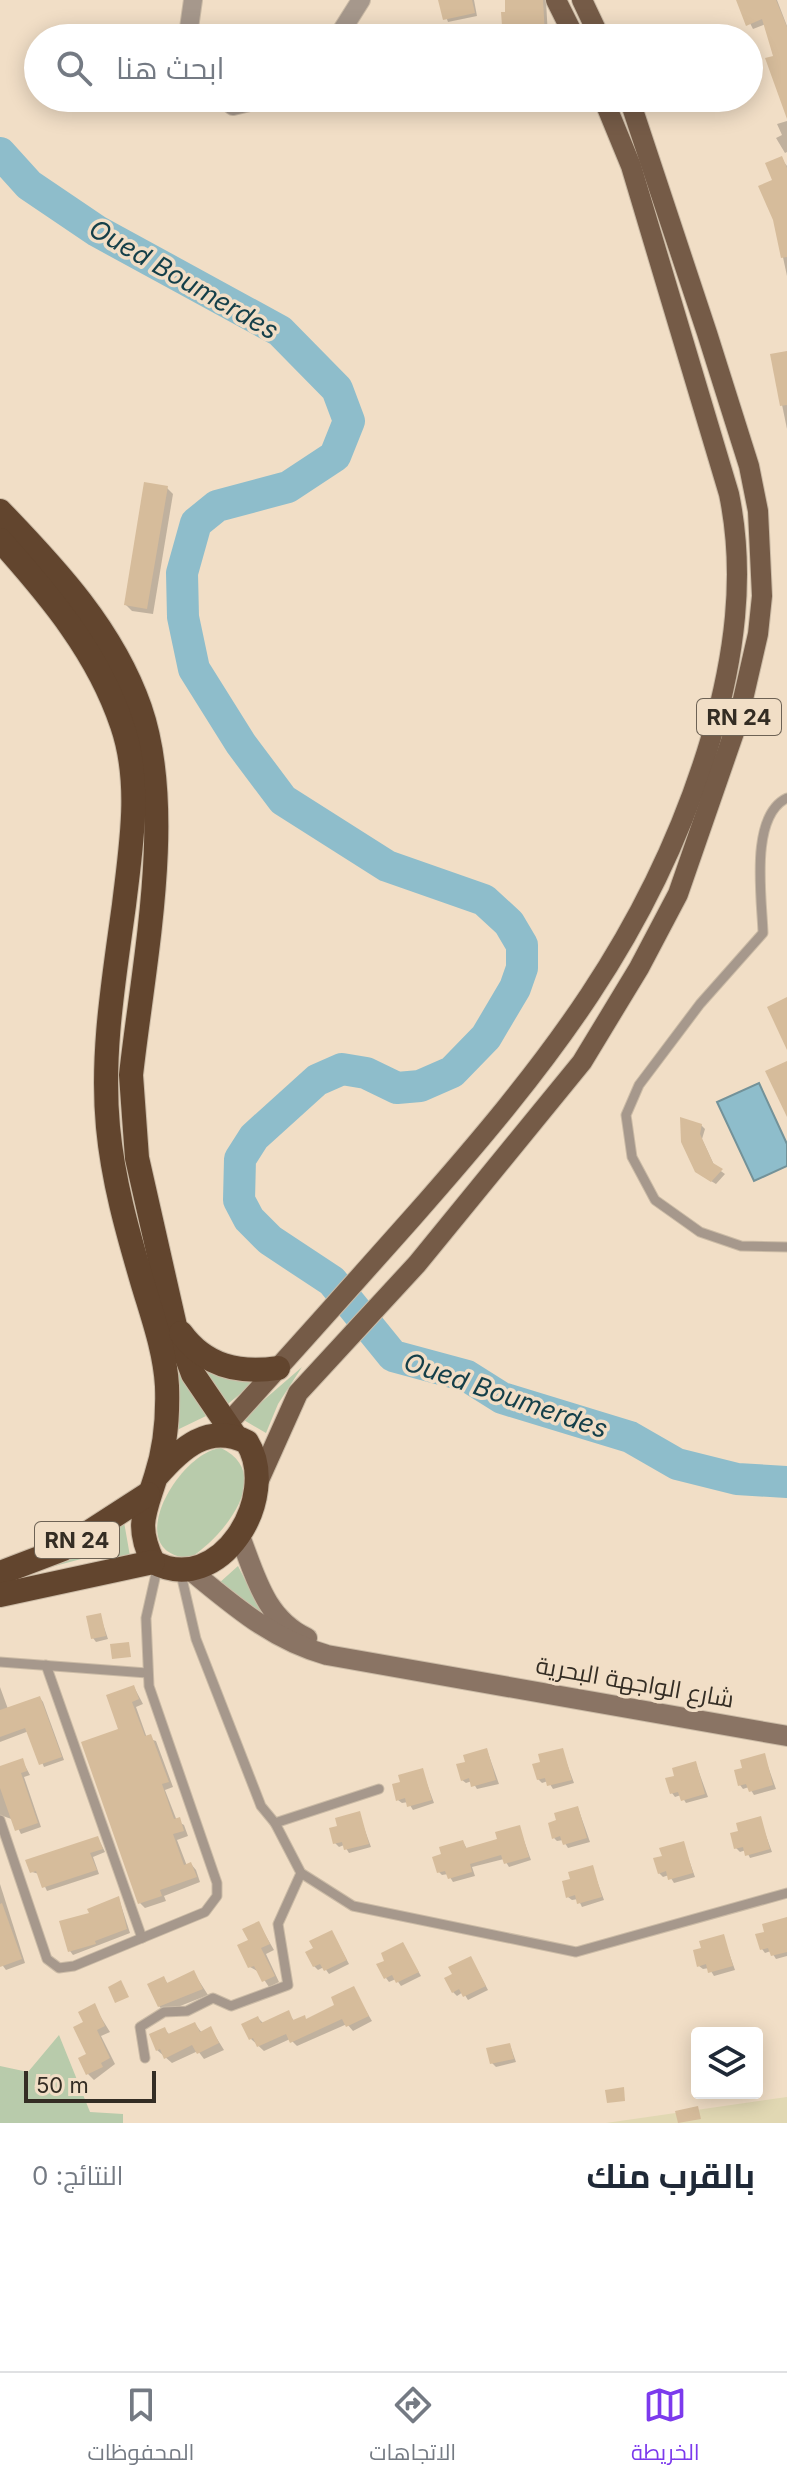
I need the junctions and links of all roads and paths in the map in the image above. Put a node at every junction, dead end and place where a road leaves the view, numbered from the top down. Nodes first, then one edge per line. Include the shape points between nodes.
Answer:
1 (193, 0) edge
2 (361, 0) edge
3 (556, 0) edge
4 (582, 0) edge
5 (190, 24) edge
6 (346, 24) edge
7 (568, 24) edge
8 (593, 24) edge
9 (609, 112) edge
10 (634, 112) edge
11 (0, 511) edge
12 (0, 540) edge
13 (787, 798) edge
14 (787, 1247) edge
15 (175, 1326) junction
16 (278, 1368) junction
17 (227, 1432) junction
18 (259, 1480) junction
19 (152, 1485) junction
20 (239, 1534) junction
21 (170, 1567) junction
22 (0, 1573) edge
23 (0, 1595) edge
24 (0, 1662) edge
25 (46, 1665) junction
26 (147, 1673) junction
27 (474, 1680) junction
28 (787, 1736) edge
29 (379, 1789) dead end
30 (0, 1820) edge
31 (275, 1823) junction
32 (301, 1873) junction
33 (787, 1893) edge
34 (142, 1938) junction
35 (145, 2058) dead end

1 - 5 street
2 - 6 street
3 - 7 main road
4 - 8 main road
9 - 16 main road, RN 24 via 631,166 737,532 737,610 723,692 669,854 633,929 590,997 521,1092
10 - 18 main road, RN 24 via 749,466 763,556 758,634 726,763 662,929 582,1062 417,1264 290,1406
11 - 15 highway via 73,591 98,628 121,665 149,742 156,816 131,1075 132,1113 137,1158
12 - 19 highway via 72,625 106,686 130,758 131,845 105,1069 120,1201 163,1354 167,1387 164,1441
13 - 14 lane via 768,818 760,848 763,933 647,1074 626,1115 632,1157 655,1200 714,1237 741,1246
15 - 16 highway via 208,1359 230,1368
15 - 17 highway via 193,1374
16 - 17 main road, RN 24
17 - 18 highway via 247,1442 257,1458
17 - 19 highway via 181,1450
18 - 20 highway via 256,1500
19 - 21 highway via 142,1534
19 - 22 highway, RN 24 via 63,1549
20 - 21 highway via 215,1559
20 - 27 main road, شارع الواجهة البحرية via 267,1603 291,1630 326,1645 436,1666
21 - 23 highway, RN 24
21 - 26 lane via 146,1618
21 - 27 main road, شارع الواجهة البحرية via 288,1643 407,1672
21 - 31 lane via 261,1806
24 - 25 lane
25 - 26 lane
25 - 34 lane
26 - 34 lane via 218,1889 215,1903 205,1912
27 - 28 main road, شارع الواجهة البحرية
29 - 31 lane
30 - 34 lane via 52,1965 74,1966
31 - 32 lane
32 - 33 lane via 353,1906 576,1952
32 - 35 lane via 278,1924 288,1985 231,2006 213,1998 187,2011 164,2012 140,2027

